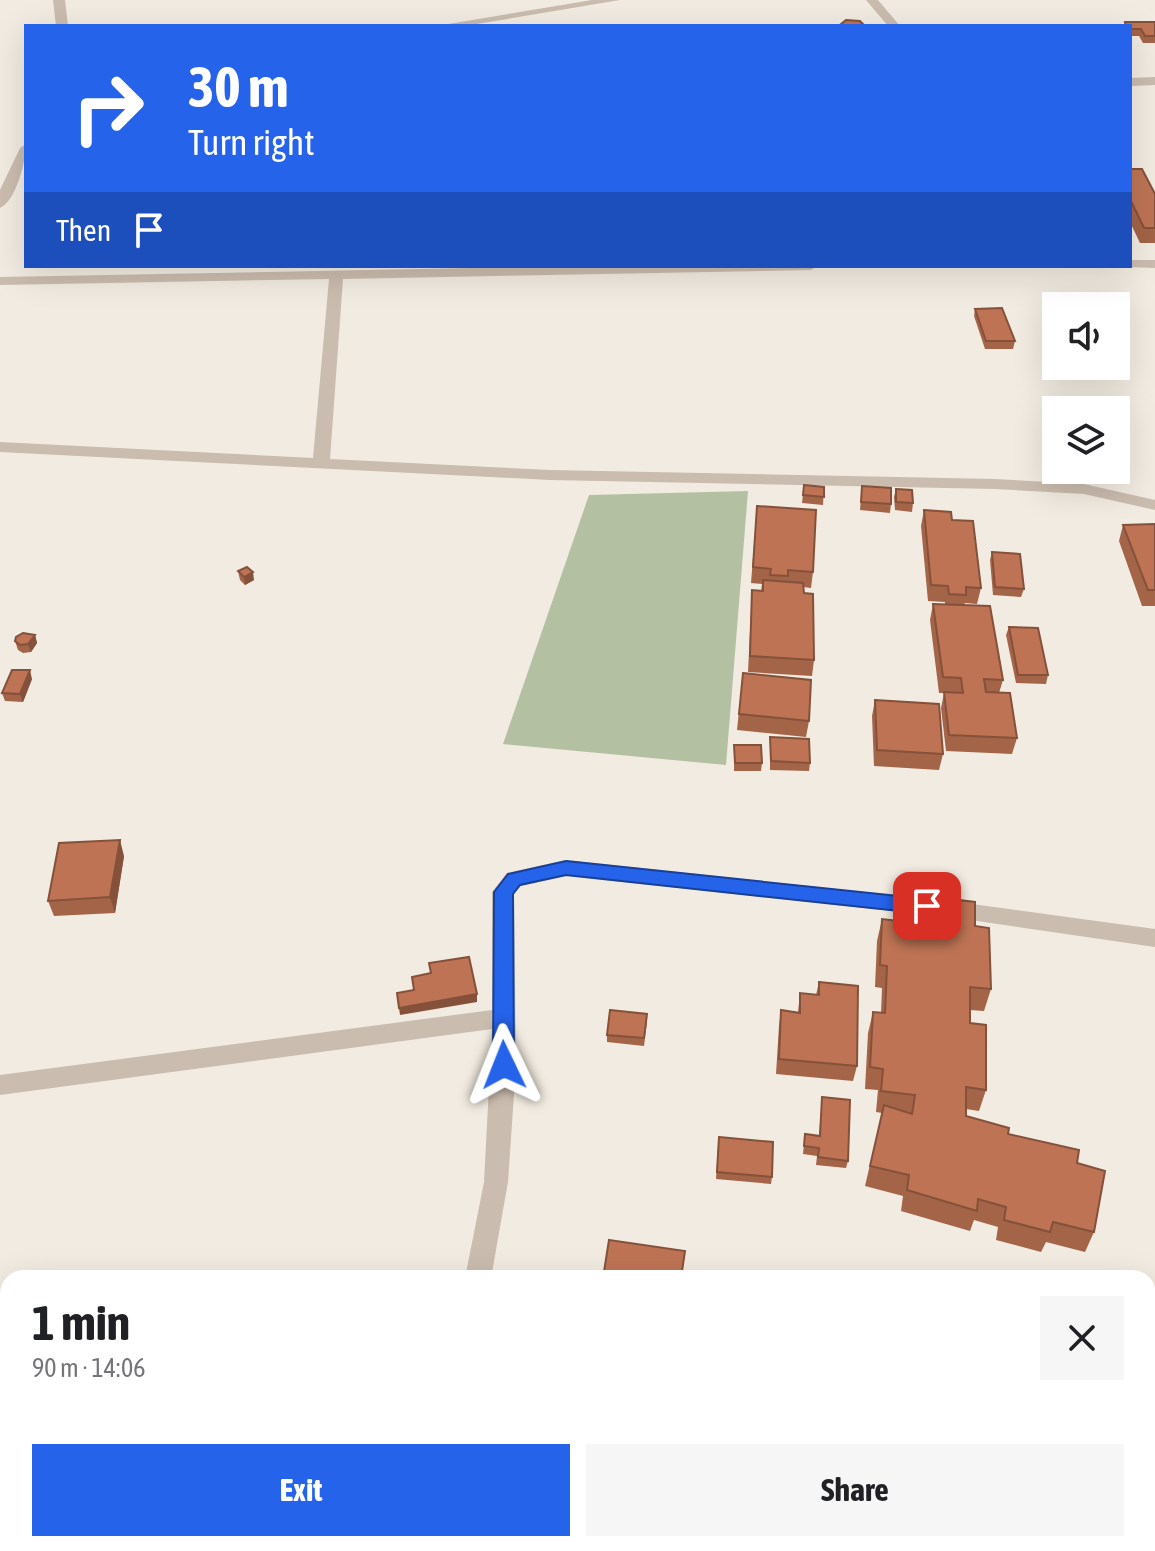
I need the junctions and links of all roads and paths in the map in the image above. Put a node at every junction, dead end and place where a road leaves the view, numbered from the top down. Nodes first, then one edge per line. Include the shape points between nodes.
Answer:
1 (59, 0) edge
2 (614, 0) edge
3 (872, 0) edge
4 (62, 24) edge
5 (455, 24) edge
6 (892, 24) edge
7 (1155, 81) edge
8 (1132, 82) edge
9 (24, 152) edge
10 (24, 187) edge
11 (7, 188) junction
12 (0, 204) edge
13 (1132, 264) edge
14 (1155, 264) edge
15 (725, 268) edge
16 (336, 277) junction
17 (0, 281) edge
18 (0, 447) edge
19 (321, 463) junction
20 (1155, 505) edge
21 (1155, 938) edge
22 (502, 1018) junction
23 (0, 1085) edge
24 (480, 1270) edge

1 - 4 street
2 - 5 street
3 - 6 street
7 - 8 street
9 - 11 street
10 - 11 street
11 - 12 street
13 - 14 street
15 - 16 street
16 - 17 street
16 - 19 street
18 - 19 street
19 - 20 street via 550,475 995,484 1084,489
21 - 22 street via 957,910 566,868 514,879 503,892
22 - 23 street
22 - 24 street via 496,1182

